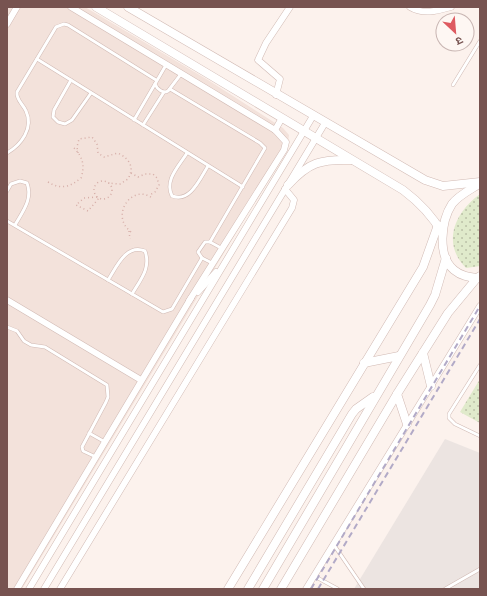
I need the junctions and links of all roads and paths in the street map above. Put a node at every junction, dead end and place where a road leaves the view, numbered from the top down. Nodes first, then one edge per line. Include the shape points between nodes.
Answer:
1 (17, 7) edge
2 (71, 7) edge
3 (96, 7) edge
4 (128, 7) edge
5 (290, 7) edge
6 (410, 7) edge
7 (451, 7) edge
8 (7, 24) edge
9 (480, 41) edge
10 (163, 46) junction
11 (37, 59) junction
12 (156, 59) junction
13 (166, 65) junction
14 (181, 74) junction
15 (71, 80) junction
16 (155, 82) junction
17 (453, 85) dead end
18 (170, 89) junction
19 (164, 92) junction
20 (90, 93) junction
21 (276, 94) junction
22 (313, 116) junction
23 (282, 118) junction
24 (134, 120) junction
25 (325, 123) junction
26 (143, 125) junction
27 (275, 130) junction
28 (304, 130) junction
29 (316, 138) junction
30 (74, 148) dead end
31 (7, 153) edge
32 (78, 153) junction
33 (188, 153) junction
34 (354, 160) junction
35 (208, 166) junction
36 (131, 173) junction
37 (48, 182) dead end
38 (480, 182) edge
39 (108, 183) junction
40 (243, 187) junction
41 (286, 187) junction
42 (7, 191) edge
43 (149, 195) junction
44 (97, 197) junction
45 (99, 198) junction
46 (152, 198) dead end
47 (7, 221) edge
48 (438, 225) junction
49 (15, 226) junction
50 (128, 229) junction
51 (132, 232) dead end
52 (442, 233) junction
53 (130, 239) dead end
54 (210, 242) junction
55 (221, 248) junction
56 (202, 258) junction
57 (446, 258) junction
58 (212, 263) junction
59 (224, 264) junction
60 (479, 277) edge
61 (108, 280) junction
62 (132, 294) junction
63 (7, 300) edge
64 (189, 301) junction
65 (480, 306) edge
66 (7, 327) edge
67 (423, 354) junction
68 (399, 356) junction
69 (364, 363) junction
70 (480, 365) edge
71 (141, 380) junction
72 (431, 386) junction
73 (397, 394) junction
74 (376, 396) junction
75 (407, 424) junction
76 (89, 433) junction
77 (480, 436) edge
78 (104, 442) junction
79 (96, 457) junction
80 (333, 544) junction
81 (480, 569) edge
82 (314, 576) junction
83 (453, 584) junction
84 (16, 589) edge
85 (29, 589) edge
86 (44, 589) edge
87 (60, 589) edge
88 (228, 589) edge
89 (248, 589) edge
90 (262, 589) edge
91 (281, 589) edge
92 (306, 589) edge
93 (338, 589) edge
94 (364, 589) edge
95 (445, 589) edge
96 (456, 589) edge

1 - 8 street
2 - 12 street
3 - 10 street
4 - 21 street
5 - 21 street via 258,60 280,79
6 - 7 street via 424,12 435,12
9 - 17 lane
10 - 12 street
10 - 23 street
11 - 15 lane
11 - 16 lane via 56,27 64,24
11 - 31 lane via 17,96 28,116 27,132
12 - 13 street
13 - 14 street
13 - 16 lane
14 - 18 lane
14 - 27 street
15 - 20 lane
15 - 20 lane via 54,110 53,117 58,122 65,124 72,120
16 - 19 lane
16 - 24 lane
18 - 19 lane
18 - 40 lane via 264,145 264,151
19 - 26 lane
20 - 24 lane
21 - 22 street
22 - 25 street
22 - 28 street
23 - 27 street
23 - 28 street
24 - 26 lane
25 - 29 street
25 - 38 street via 425,180 443,186
26 - 33 lane
27 - 55 street via 286,142 284,150
28 - 29 street
28 - 59 street
29 - 34 street
29 - 41 street
30 - 32 path
32 - 36 path via 76,147 79,139 92,137 97,144 98,152 104,157 118,152 128,158
32 - 37 path via 83,164 81,178 64,187 56,187
33 - 35 lane
33 - 35 lane via 169,182 172,196 186,196
34 - 41 street via 331,159 315,163 302,170
34 - 48 street via 416,199
35 - 40 lane
36 - 39 path via 128,179 120,184
36 - 43 path via 138,177 153,174 157,178 158,189
38 - 52 street via 457,198
39 - 44 path via 97,183 94,191
39 - 45 path via 111,193 105,199
40 - 54 lane
41 - 86 street
41 - 87 street via 294,200 292,208
42 - 49 lane via 11,184 20,181 27,184 30,191 30,198
43 - 46 path
43 - 50 path via 139,194 124,206 122,216
44 - 45 path
44 - 45 path via 84,198 76,205 88,211
47 - 49 lane
48 - 52 street
48 - 69 street via 423,267
49 - 61 lane
50 - 51 path
50 - 53 path
52 - 57 street
54 - 55 lane
54 - 56 lane via 205,242 198,252
55 - 58 street
56 - 58 lane
56 - 62 lane via 170,312 163,312
57 - 60 street via 454,270 465,276
57 - 68 street via 435,295
58 - 64 street
59 - 64 street
59 - 85 street
60 - 67 street via 448,313
61 - 62 lane
61 - 62 lane via 128,252 139,248 145,251 148,259 147,268
63 - 71 street
64 - 71 street
65 - 72 street
66 - 76 lane via 17,331 24,341 45,347 107,385 108,397
67 - 72 street
67 - 73 street
68 - 69 street
68 - 74 street
69 - 88 street
70 - 77 lane via 449,418 455,424
71 - 78 street
72 - 75 street
73 - 75 street
73 - 91 street
74 - 89 street via 352,414
74 - 90 street
75 - 80 street
76 - 78 lane
76 - 79 lane via 82,449
78 - 79 street
79 - 84 street
80 - 82 street
80 - 94 lane
81 - 83 lane
82 - 92 street
82 - 93 lane
83 - 95 lane
83 - 96 lane

